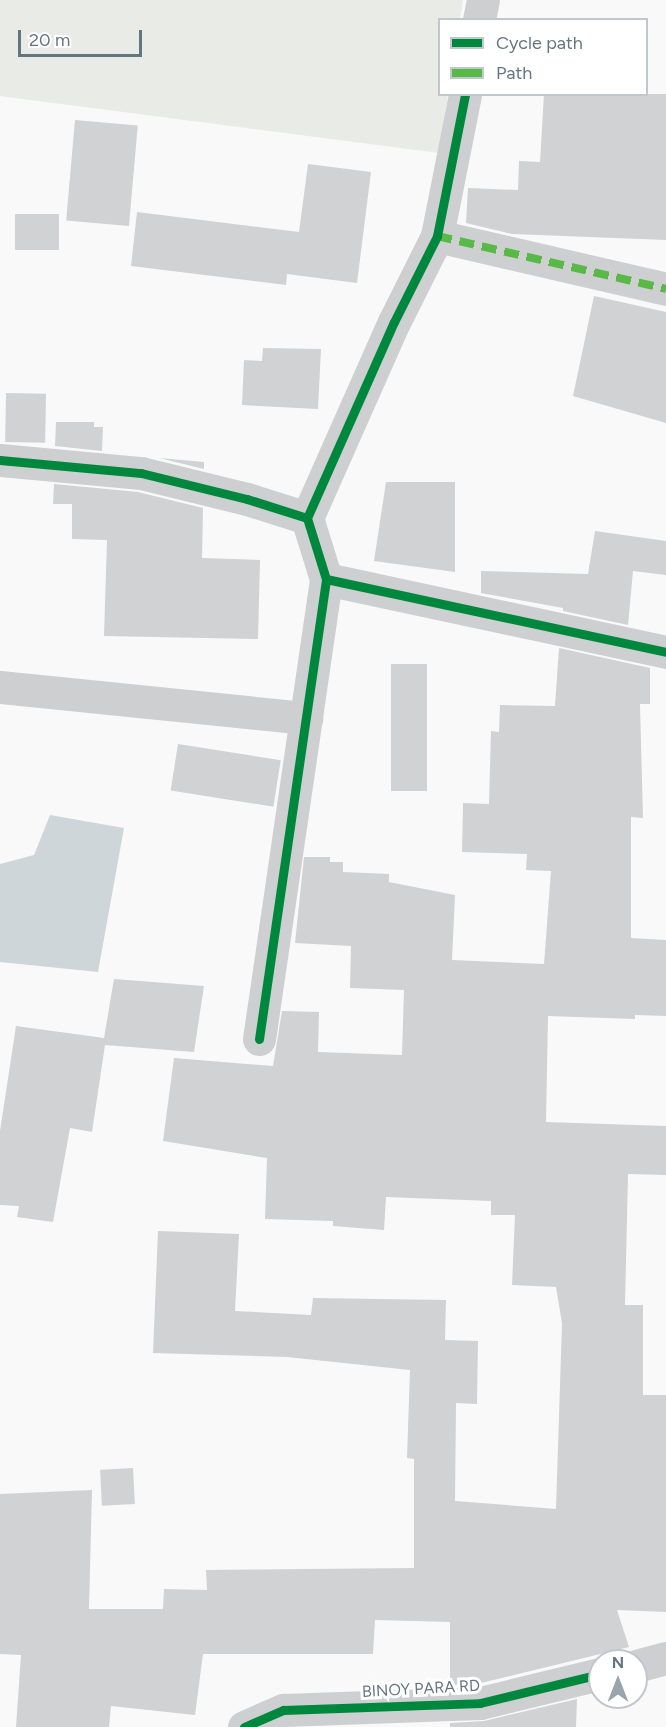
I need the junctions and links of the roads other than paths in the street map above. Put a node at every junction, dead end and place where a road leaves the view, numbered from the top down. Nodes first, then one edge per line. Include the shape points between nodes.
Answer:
1 (483, 0) edge
2 (479, 18) edge
3 (465, 96) edge
4 (437, 236) junction
5 (666, 290) edge
6 (0, 460) edge
7 (307, 518) junction
8 (326, 579) junction
9 (666, 652) edge
10 (0, 687) edge
11 (306, 718) junction
12 (259, 1039) dead end
13 (666, 1658) edge
14 (648, 1662) edge
15 (588, 1677) edge
16 (244, 1727) edge

1 - 2 street
3 - 4 street
4 - 5 street
4 - 7 street
6 - 7 street via 141,473
7 - 8 street
8 - 9 street
8 - 11 street
10 - 11 street
11 - 12 street
13 - 14 street
15 - 16 street, BINOY PARA RD via 480,1703 284,1710

